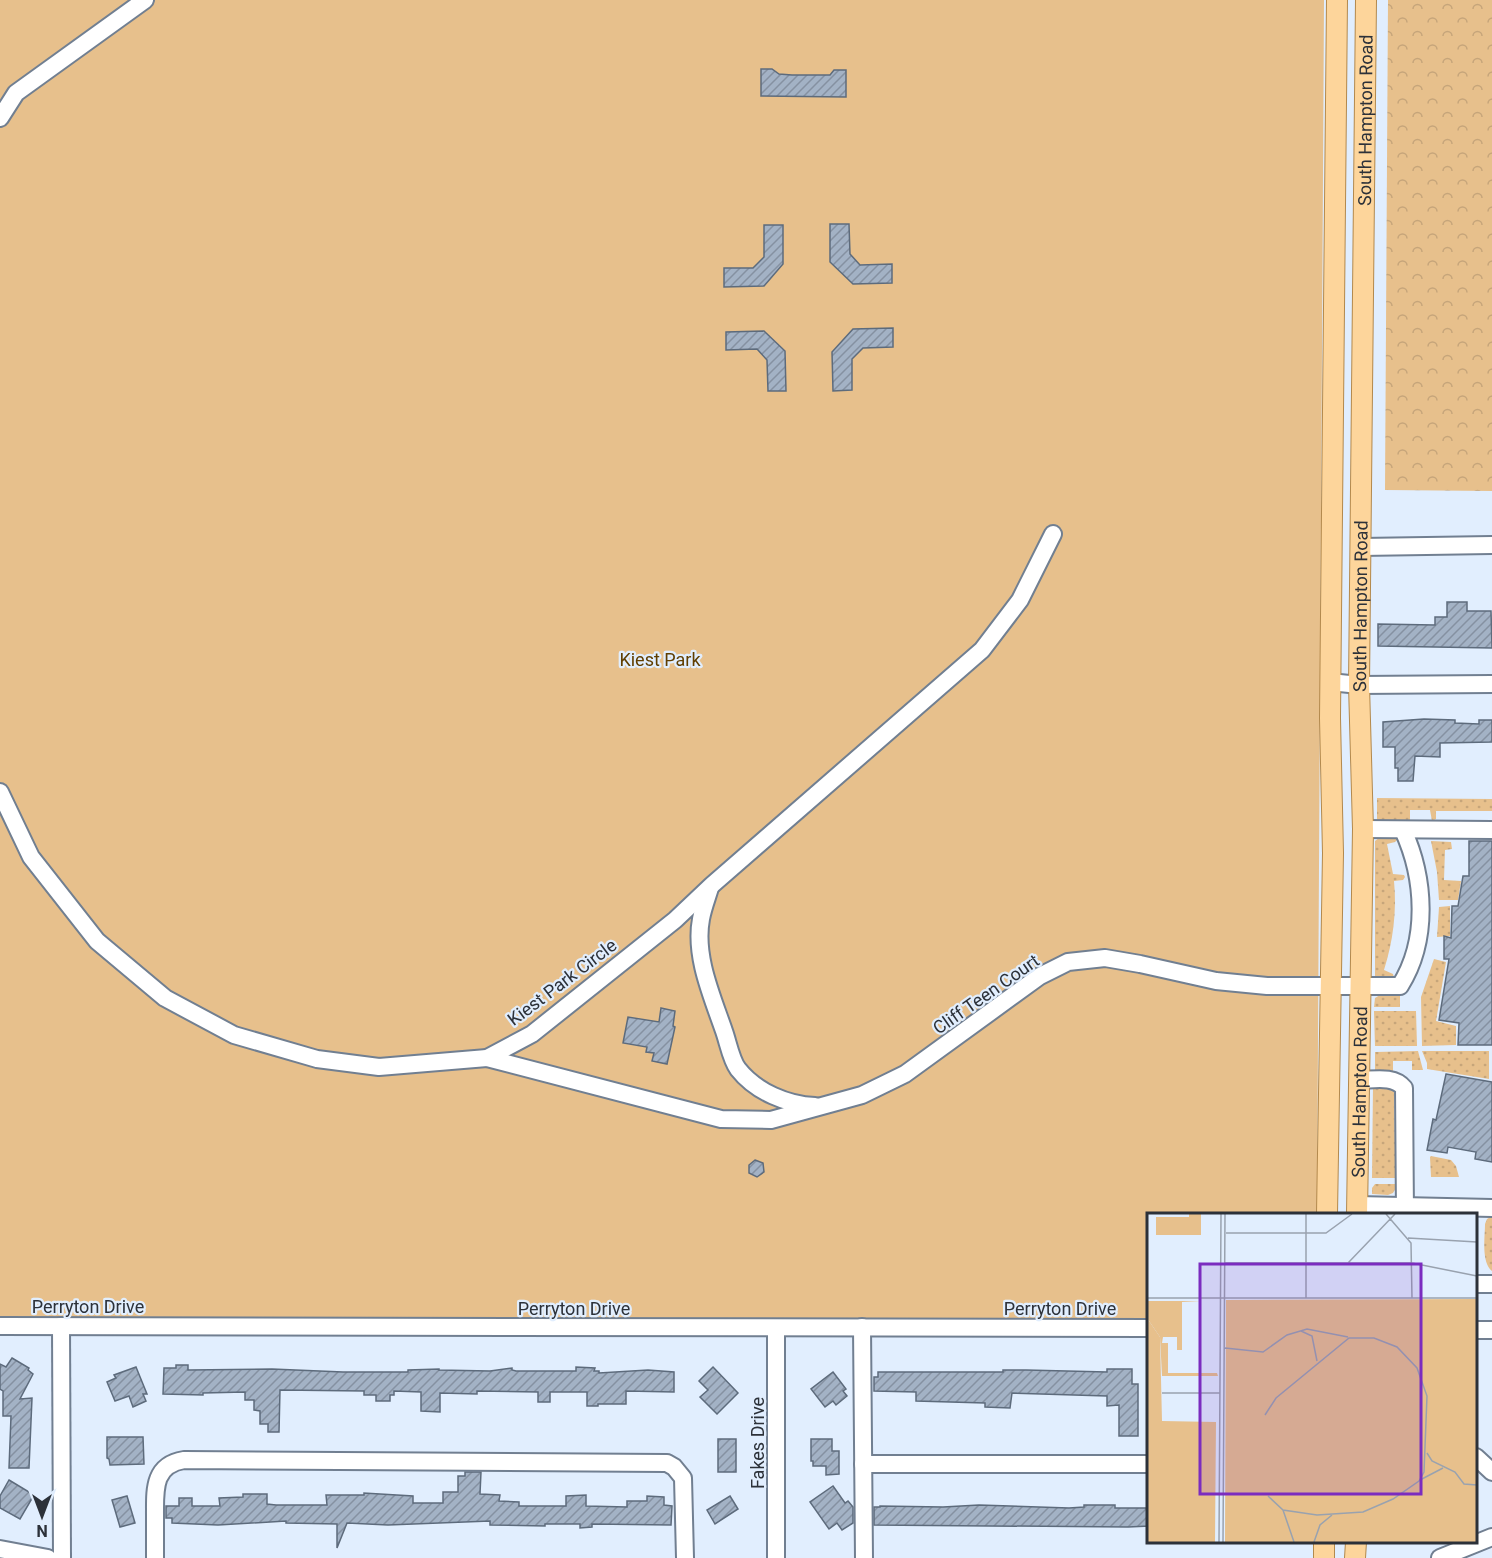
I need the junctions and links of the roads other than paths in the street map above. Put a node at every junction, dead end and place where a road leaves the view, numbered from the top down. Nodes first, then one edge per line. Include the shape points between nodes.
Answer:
1 (145, 0) edge
2 (1337, 0) edge
3 (1366, 0) edge
4 (15, 93) junction
5 (0, 104) edge
6 (0, 118) edge
7 (1335, 217) junction
8 (1364, 218) junction
9 (1053, 534) dead end
10 (1492, 545) edge
11 (1361, 548) junction
12 (1330, 682) junction
13 (1492, 684) edge
14 (1359, 685) junction
15 (2, 800) edge
16 (1363, 829) junction
17 (1403, 830) junction
18 (1492, 830) edge
19 (712, 885) junction
20 (1330, 986) junction
21 (1361, 986) junction
22 (487, 1058) junction
23 (1359, 1080) junction
24 (822, 1106) junction
25 (1492, 1208) edge
26 (1357, 1210) edge
27 (1405, 1211) edge
28 (1327, 1213) edge
29 (0, 1326) edge
30 (61, 1326) junction
31 (862, 1327) junction
32 (776, 1328) junction
33 (1147, 1328) edge
34 (1477, 1458) edge
35 (863, 1464) junction
36 (1147, 1464) edge
37 (1492, 1472) edge
38 (1492, 1537) edge
39 (0, 1549) edge
40 (1463, 1549) edge
41 (48, 1558) edge
42 (62, 1558) edge
43 (155, 1558) edge
44 (685, 1558) edge
45 (776, 1558) edge
46 (864, 1558) edge
47 (1440, 1558) edge

1 - 4 street
2 - 7 main road, South Hampton Road
3 - 8 main road, South Hampton Road
4 - 5 street
4 - 6 street
7 - 8 main road
7 - 12 main road, South Hampton Road
8 - 11 main road, South Hampton Road
9 - 19 street, Kiest Park Circle via 1020,600 982,650
10 - 11 street
11 - 14 main road, South Hampton Road
12 - 14 street
12 - 20 main road, South Hampton Road
13 - 14 street
14 - 16 main road, South Hampton Road
15 - 22 street, Kiest Park Circle via 31,857 97,941 165,998 234,1035 317,1059 379,1066
16 - 17 street
16 - 21 main road, South Hampton Road
17 - 18 street
17 - 21 street, Cliff Teen Court via 1416,870 1420,920 1416,954 1400,986
19 - 22 street, Kiest Park Circle via 675,920 531,1034
19 - 24 street, Cliff Teen Court via 700,920 700,953 737,1068 752,1083 781,1099
20 - 21 street, Cliff Teen Court
20 - 24 street, Cliff Teen Court via 1216,981 1106,958 1068,962 1040,976 905,1074 862,1095
20 - 28 main road, South Hampton Road
21 - 23 main road, South Hampton Road
22 - 24 street, Cliff Teen Court via 721,1119 771,1120
23 - 26 main road, South Hampton Road
23 - 27 street via 1392,1080 1404,1088
25 - 27 street
26 - 27 street
29 - 30 street, Perryton Drive
30 - 32 street, Perryton Drive
30 - 42 street
31 - 32 street, Perryton Drive
31 - 33 street, Perryton Drive
31 - 35 street
32 - 45 street, Fakes Drive
34 - 37 street
35 - 36 street
35 - 46 street
38 - 40 street
39 - 41 street
40 - 47 street
43 - 44 street via 156,1484 170,1464 184,1460 667,1463 683,1478

